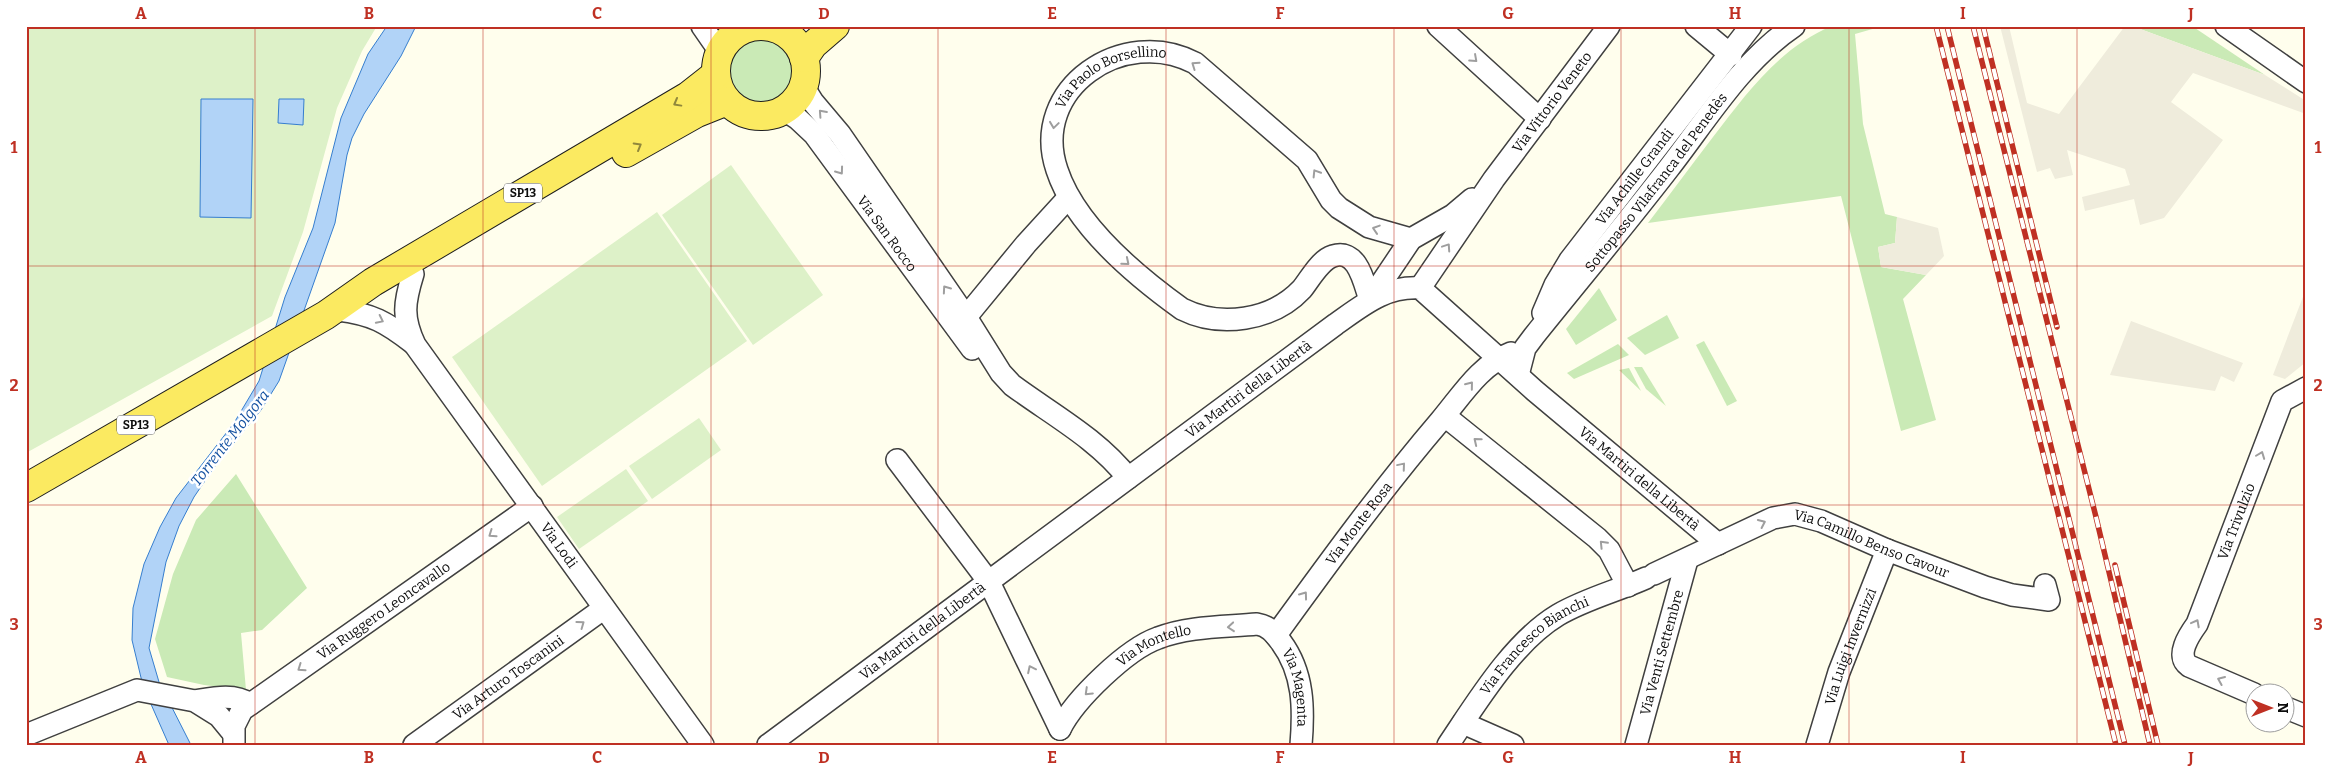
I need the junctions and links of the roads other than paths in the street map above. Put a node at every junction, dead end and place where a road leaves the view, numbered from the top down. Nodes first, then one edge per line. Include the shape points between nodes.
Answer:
1 (702, 26) edge
2 (835, 26) edge
3 (1438, 26) edge
4 (1609, 26) edge
5 (1696, 26) edge
6 (1751, 26) edge
7 (1794, 26) edge
8 (2226, 26) edge
9 (782, 28) edge
10 (726, 46) edge
11 (1731, 55) junction
12 (804, 58) junction
13 (2306, 82) edge
14 (803, 86) junction
15 (727, 101) junction
16 (784, 110) junction
17 (1540, 119) junction
18 (845, 141) junction
19 (820, 143) junction
20 (1494, 178) junction
21 (1068, 198) junction
22 (1411, 239) junction
23 (413, 274) junction
24 (1420, 288) junction
25 (1370, 300) junction
26 (332, 312) junction
27 (960, 322) junction
28 (1529, 342) junction
29 (415, 345) junction
30 (1499, 358) junction
31 (1518, 375) junction
32 (2306, 388) edge
33 (1445, 416) junction
34 (897, 460) dead end
35 (1128, 478) junction
36 (26, 488) edge
37 (532, 506) junction
38 (1718, 544) junction
39 (1887, 550) junction
40 (1687, 560) junction
41 (1642, 579) junction
42 (989, 582) junction
43 (2045, 585) dead end
44 (603, 608) junction
45 (1276, 635) junction
46 (2244, 690) edge
47 (191, 700) junction
48 (2294, 711) edge
49 (2306, 716) edge
50 (1463, 723) junction
51 (239, 724) edge
52 (26, 735) edge
53 (414, 745) edge
54 (703, 745) edge
55 (768, 745) edge
56 (1301, 745) edge
57 (1448, 745) edge
58 (1513, 745) edge
59 (1636, 745) edge
60 (1817, 745) edge

1 - 10 street
2 - 12 main road via 813,45
3 -> 17 street
4 - 17 street, Via Vittorio Veneto
5 - 11 street
6 - 11 street, Via Achille Grandi
7 - 28 street, Sottopasso Vilafranca del Penedès via 1736,81
8 - 13 street
9 - 10 main road, SP13 via 752,27
9 - 12 main road, SP13
10 - 15 main road via 719,89
10 -> 26 main road, SP13 via 688,96 373,282
11 - 28 street, Via Achille Grandi via 1570,260
12 - 14 main road via 806,74
14 - 16 main road via 797,98
18 -> 14 street, Via San Rocco
15 - 16 main road via 736,110 751,116 770,116
23 -> 15 main road, SP13 via 697,113
16 - 19 street, Via San Rocco via 804,123
17 - 20 street, Via Vittorio Veneto
18 - 19 street
27 -> 18 street, Via San Rocco
19 -> 27 street, Via San Rocco
20 - 22 street, Via Vittorio Veneto via 1453,215
24 -> 20 street, Via Vittorio Veneto
22 -> 21 street, Via Paolo Borsellino via 1369,227 1344,212 1331,200 1307,160 1243,103 1195,63 1183,57 1160,54 1119,55 1077,80 1065,93 1056,117 1053,142 1056,168
21 -> 25 street, Via Paolo Borsellino via 1093,231 1119,256 1172,301 1197,315 1227,320 1265,313 1289,300 1325,261 1337,255 1348,257 1356,264
21 - 27 street
22 - 24 street
22 - 25 street, Via Vittorio Veneto
23 - 26 main road, SP13 via 380,294
23 - 29 street, Via Lodi via 405,313
24 - 25 street, Via Martiri della Libertà via 1392,290
24 - 30 street, Via Martiri della Libertà
25 - 35 street, Via Martiri della Libertà
26 -> 29 street, Via Lodi via 359,313 380,319
26 - 36 main road, SP13
27 - 35 street, Via San Rocco via 978,355 1012,385 1098,448
28 - 30 street, Sottopasso Vilafranca del Penedès
28 - 31 street, Sottopasso Vilafranca del Penedès
29 - 37 street, Via Lodi
30 - 31 street, Via Martiri della Libertà
33 -> 30 street, Via Monte Rosa via 1481,372
31 - 38 street, Via Martiri della Libertà
46 -> 32 street, Via Trivulzio via 2188,666 2182,654 2197,624 2282,401
41 -> 33 street via 1613,556 1597,538
45 -> 33 street, Via Monte Rosa via 1386,486
34 - 42 street
35 - 42 street, Via Martiri della Libertà
37 - 44 street, Via Lodi
37 -> 51 street, Via Ruggero Leoncavallo
38 -> 39 street, Via Camillo Benso Cavour via 1773,518 1791,514 1821,521
38 - 40 street, Via Camillo Benso Cavour
39 - 43 street, Via Camillo Benso Cavour via 2012,595 2049,600
39 - 60 street, Via Luigi Invernizzi via 1840,672
40 - 41 street, Via Francesco Bianchi
40 - 59 street, Via Venti Settembre
41 - 50 street, Via Francesco Bianchi via 1576,606 1544,625 1503,669
45 -> 42 street, Via Montello via 1266,626 1257,624 1158,638 1136,650 1090,689 1074,706 1060,729
42 - 55 street, Via Martiri della Libertà
53 -> 44 street, Via Arturo Toscanini
44 - 54 street, Via Lodi
45 - 56 street, Via Magenta via 1290,656 1298,678 1303,707
47 - 51 street
47 - 51 street via 241,699
47 - 52 street via 142,690 128,692
48 - 49 street
50 - 57 street, Via Francesco Bianchi
50 - 58 street

